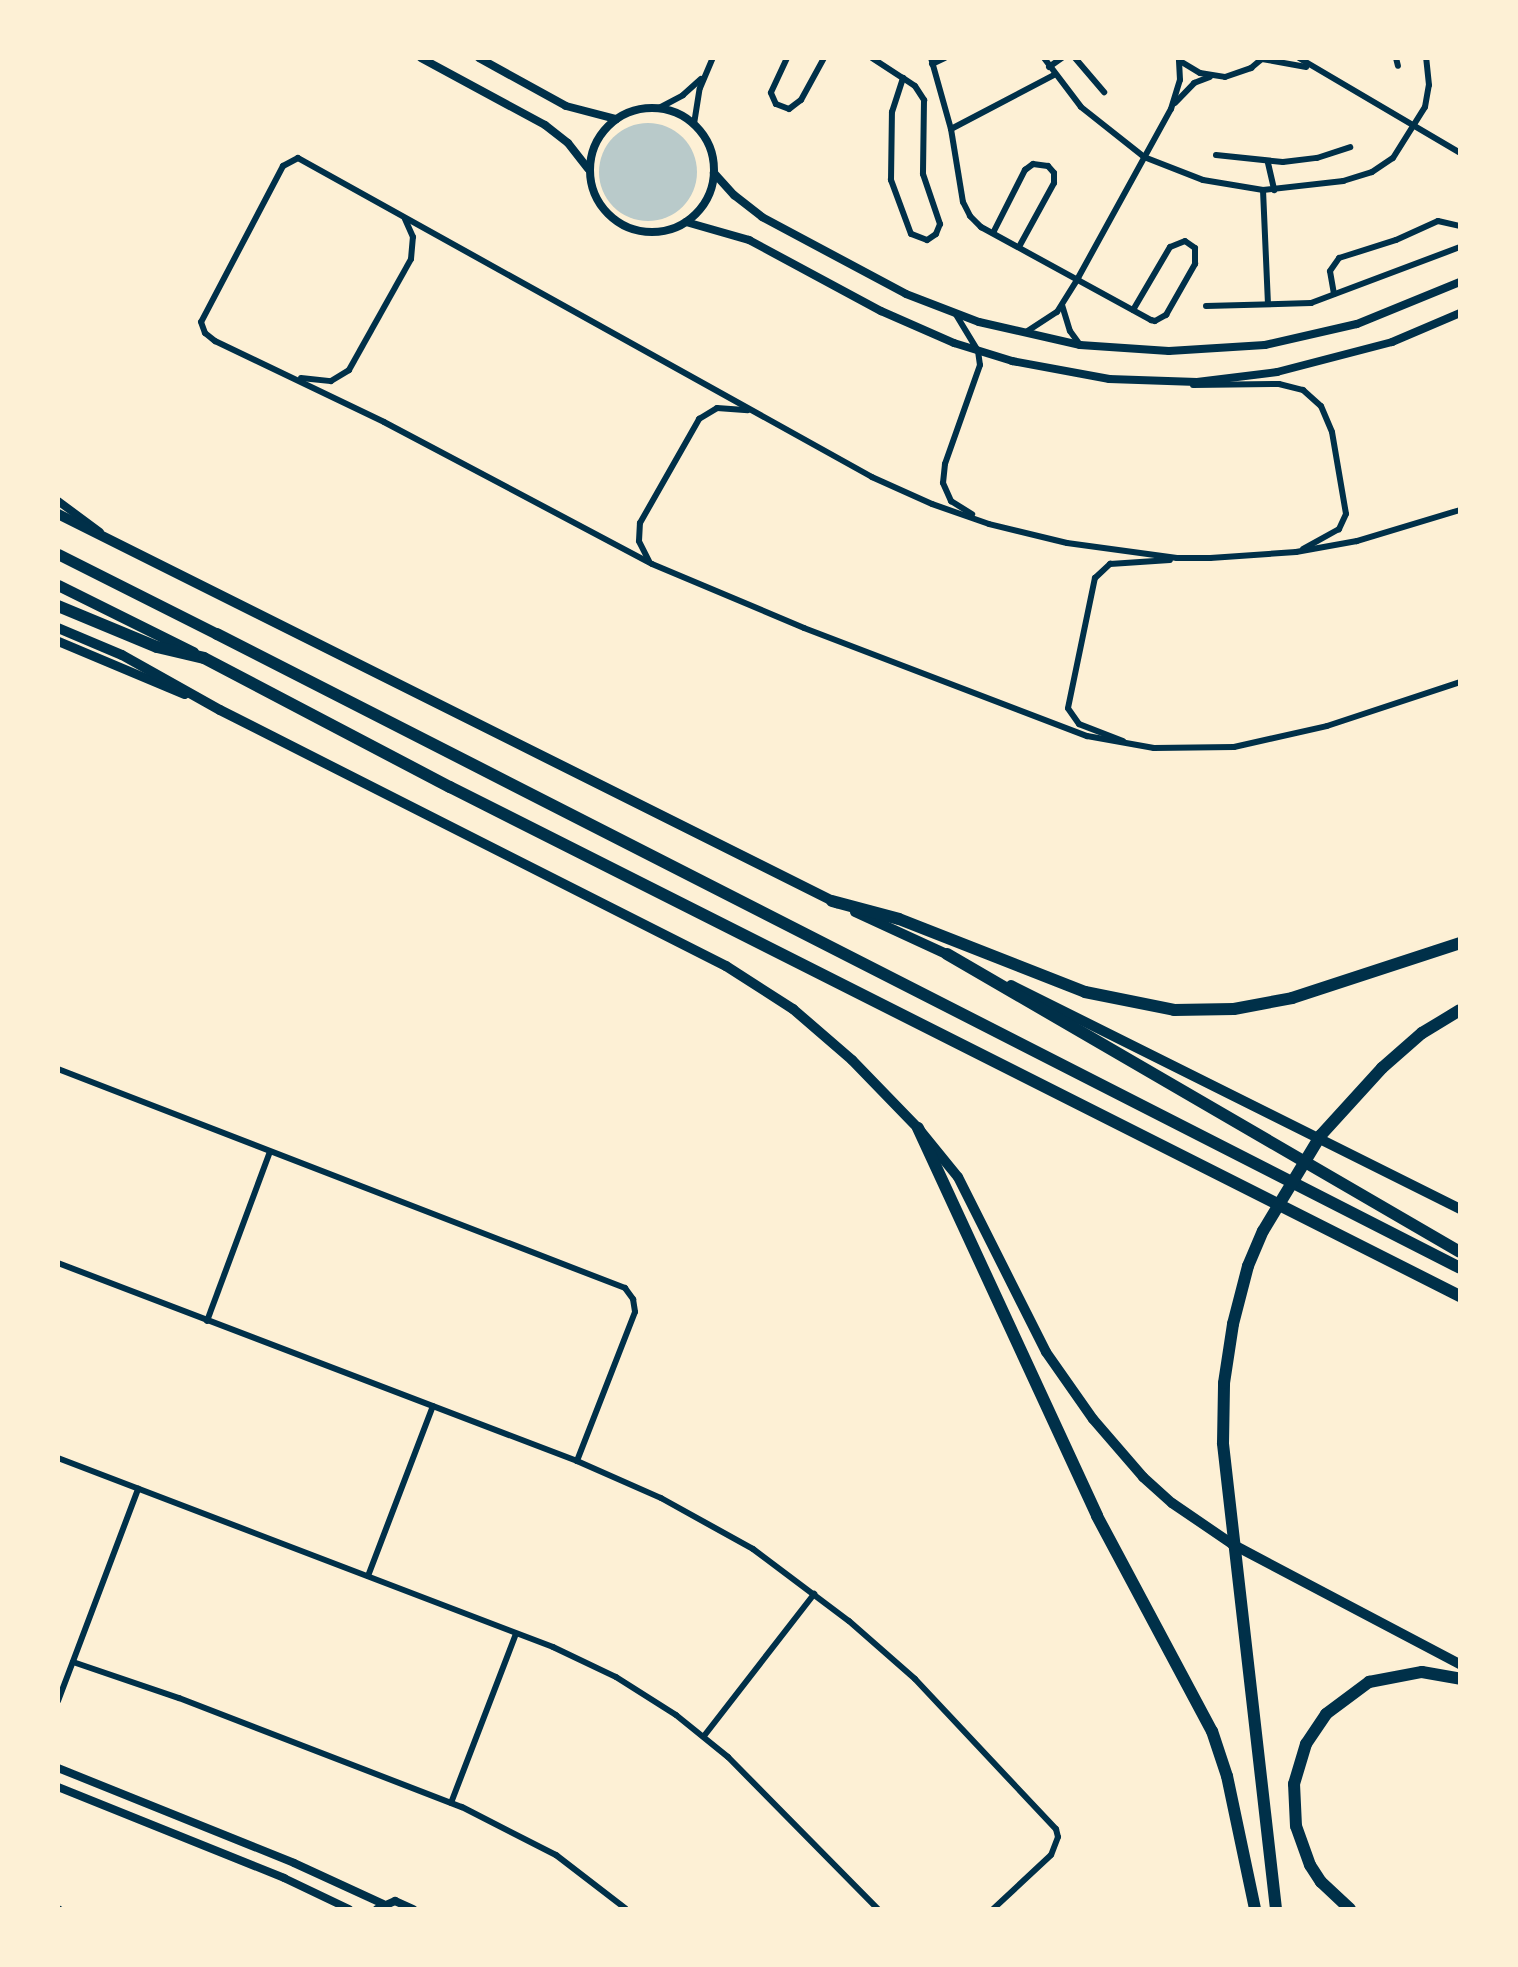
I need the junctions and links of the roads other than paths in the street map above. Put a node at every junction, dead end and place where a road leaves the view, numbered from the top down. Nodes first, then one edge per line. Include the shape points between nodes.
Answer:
1 (421, 58) edge
2 (479, 58) edge
3 (713, 58) edge
4 (787, 58) edge
5 (824, 58) edge
6 (872, 58) edge
7 (945, 58) edge
8 (1044, 58) edge
9 (1062, 58) edge
10 (1075, 58) edge
11 (1299, 58) edge
12 (1426, 58) edge
13 (1178, 59) edge
14 (1262, 59) edge
15 (931, 61) edge
16 (1049, 67) junction
17 (1314, 69) junction
18 (1054, 75) junction
19 (704, 76) junction
20 (1212, 77) junction
21 (903, 78) junction
22 (1104, 92) dead end
23 (659, 108) junction
24 (1171, 109) junction
25 (616, 119) junction
26 (694, 124) junction
27 (1415, 127) junction
28 (951, 129) junction
29 (1350, 147) dead end
30 (1460, 153) edge
31 (1216, 155) dead end
32 (1144, 157) junction
33 (1268, 163) junction
34 (589, 170) junction
35 (714, 173) junction
36 (1263, 190) junction
37 (1274, 190) junction
38 (404, 217) junction
39 (686, 222) junction
40 (1460, 226) edge
41 (993, 233) junction
42 (1019, 247) junction
43 (1460, 247) edge
44 (1078, 278) junction
45 (1460, 282) edge
46 (1334, 294) junction
47 (1268, 303) junction
48 (1062, 305) junction
49 (1206, 306) dead end
50 (1133, 310) junction
51 (955, 313) junction
52 (1460, 313) edge
53 (1021, 334) junction
54 (1080, 345) junction
55 (978, 351) junction
56 (294, 377) junction
57 (1169, 382) junction
58 (751, 411) junction
59 (58, 501) edge
60 (1460, 510) edge
61 (58, 514) edge
62 (989, 524) junction
63 (106, 539) junction
64 (1296, 552) junction
65 (58, 554) edge
66 (1177, 558) junction
67 (652, 564) junction
68 (58, 585) edge
69 (58, 606) edge
70 (58, 628) edge
71 (217, 634) joint
72 (58, 641) edge
73 (204, 658) junction
74 (1460, 682) edge
75 (220, 710) junction
76 (1128, 744) junction
77 (832, 901) junction
78 (1460, 943) edge
79 (947, 954) junction
80 (1460, 1010) edge
81 (58, 1069) edge
82 (918, 1128) junction
83 (270, 1152) junction
84 (1460, 1209) edge
85 (1460, 1252) edge
86 (58, 1263) edge
87 (1460, 1268) edge
88 (1460, 1296) edge
89 (207, 1321) junction
90 (433, 1406) junction
91 (58, 1458) edge
92 (577, 1461) junction
93 (138, 1489) junction
94 (368, 1576) junction
95 (814, 1594) junction
96 (516, 1634) junction
97 (73, 1662) junction
98 (1460, 1664) edge
99 (1460, 1679) edge
100 (58, 1701) edge
101 (704, 1736) junction
102 (58, 1768) edge
103 (58, 1787) edge
104 (451, 1803) junction
105 (380, 1907) edge
106 (349, 1909) edge
107 (413, 1909) edge
108 (626, 1909) edge
109 (878, 1909) edge
110 (993, 1909) edge
111 (1255, 1909) edge
112 (1276, 1909) edge
113 (1350, 1909) edge

1 - 34 street via 557,133
2 - 25 street via 566,106
3 - 19 street
4 - 5 street via 771,93 776,104 789,109 801,100
6 - 21 street
7 - 15 street
8 - 16 street
9 - 16 street
10 - 22 street
11 - 17 street
12 - 27 street via 1428,96
13 - 20 street
13 - 24 street via 1180,80
14 - 17 street
14 - 20 street via 1239,74
15 - 28 street
16 - 18 street
17 - 27 street
18 - 28 street
18 - 32 street via 1096,121
19 - 23 street
19 - 26 street
20 - 24 street via 1194,83
21 - 21 street via 892,112 891,180 911,234 927,240 940,224 922,166 925,105 919,90
23 - 25 street
23 - 26 street
24 - 32 street
25 - 34 street via 598,137
26 - 35 street via 708,143
27 - 30 street
27 - 37 street via 1393,158 1372,172
28 - 41 street via 966,209
29 - 33 street via 1317,158
31 - 33 street
32 - 36 street via 1203,180
32 - 44 street
33 - 37 street
34 - 39 street via 598,202 622,225 655,232
35 - 39 street via 704,204
35 - 51 street via 762,217 877,280
36 - 37 street
36 - 47 street
38 - 56 street via 413,237 411,259 349,370 331,381
38 - 56 street via 303,161 292,159 283,166 201,322 210,338
38 - 58 street
39 - 55 street via 749,240 900,321
40 - 46 street via 1438,221 1339,258 1330,271
41 - 42 street
41 - 42 street via 1025,170 1033,164 1048,166 1054,183
42 - 44 street
43 - 46 street
44 - 48 street
44 - 50 street
45 - 54 street via 1357,324 1265,345 1169,351
46 - 47 street via 1299,305
47 - 49 street
48 - 53 street via 1045,323
48 - 54 street
50 - 50 street via 1170,247 1181,241 1193,245 1197,261 1166,315 1151,320
51 - 53 street
51 - 55 street
52 - 57 street via 1392,342 1304,366 1224,380
53 - 54 street
55 - 57 street via 1069,373
55 - 62 street via 980,365 943,483 956,506
56 - 67 street
57 - 64 street via 1279,384 1303,390 1321,406 1332,432 1346,514 1334,532
58 - 62 street via 872,477
58 - 67 street via 717,408 699,419 640,523 639,541
59 - 63 street
60 - 64 street via 1382,535
61 - 63 main road
62 - 66 street via 1067,543
63 - 77 main road
64 - 66 street
65 - 71 highway
66 - 76 street via 1110,564 1095,578 1068,708 1079,724
67 - 76 street via 1032,716
68 - 73 highway
69 - 73 highway via 157,647
70 - 75 main road via 122,655
71 - 87 highway
72 - 75 main road
73 - 88 highway
74 - 76 street via 1260,742 1181,750
75 - 82 main road via 726,966 793,1009
77 - 78 highway via 899,919 1085,992 1174,1010 1234,1009 1292,998
77 - 79 main road
79 - 84 main road
79 - 85 highway
80 - 112 highway via 1422,1033 1345,1106 1300,1166 1248,1266 1233,1324 1224,1383 1227,1502
81 - 83 street
82 - 98 main road via 958,1177 1046,1352 1143,1477 1232,1544
82 - 111 highway via 1097,1516 1212,1731 1227,1776
83 - 89 street
83 - 92 street via 625,1288 635,1312
86 - 89 street
89 - 90 street
90 - 92 street
90 - 94 street
91 - 93 street
92 - 95 street via 733,1536
93 - 94 street
93 - 97 street
94 - 96 street
95 - 101 street
95 - 110 street via 915,1679 1056,1829 1051,1855
96 - 101 street via 616,1677
96 - 104 street
97 - 100 street
97 - 104 street
99 - 113 highway via 1422,1672 1369,1682 1332,1708 1306,1744 1294,1784 1296,1826 1321,1882
101 - 109 street
102 - 105 street via 294,1863
103 - 106 street via 319,1892
104 - 108 street via 556,1855
105 - 107 street via 395,1901

